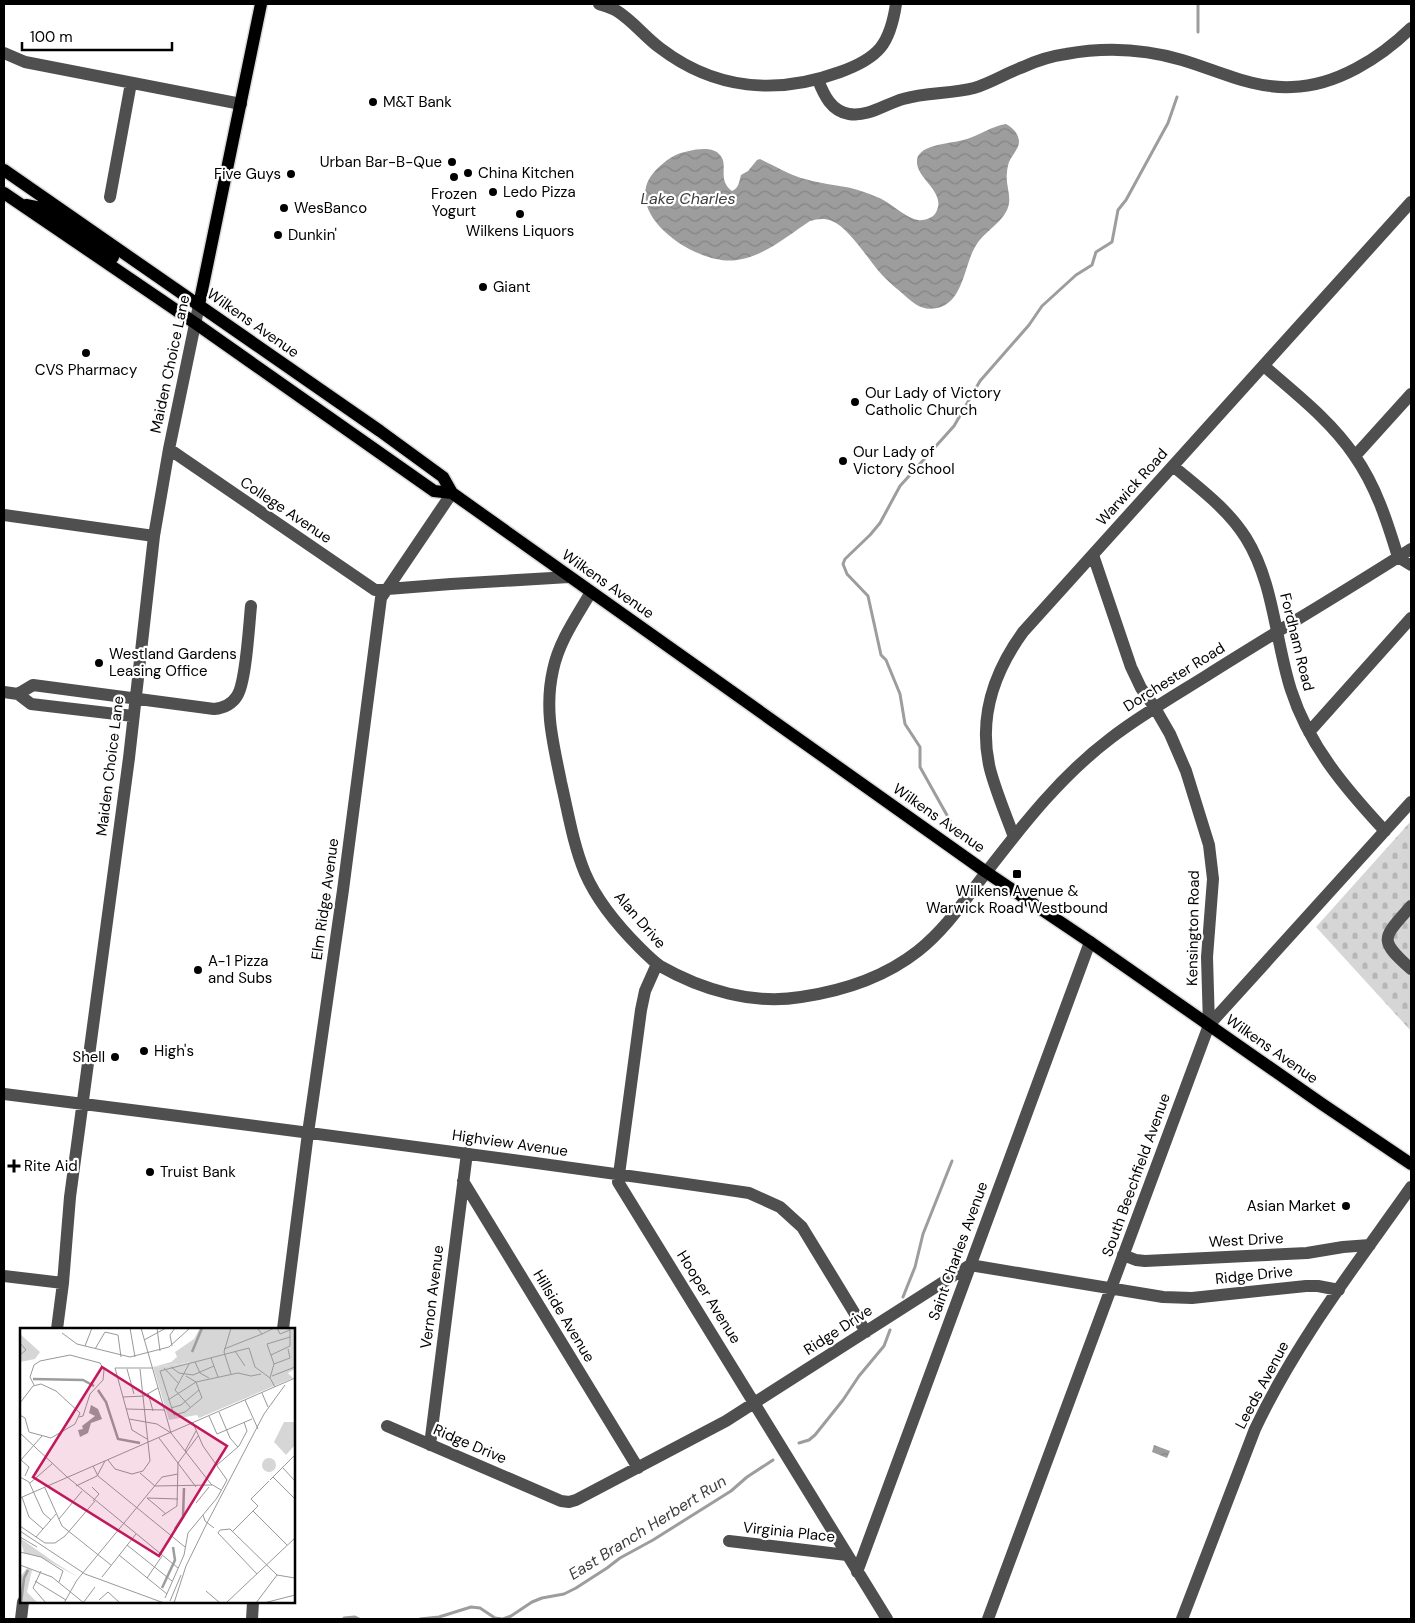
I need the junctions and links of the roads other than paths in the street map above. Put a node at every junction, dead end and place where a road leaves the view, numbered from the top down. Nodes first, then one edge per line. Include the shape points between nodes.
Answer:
1 (260, 4) edge
2 (599, 4) edge
3 (896, 4) edge
4 (1411, 28) edge
5 (5, 58) edge
6 (818, 80) junction
7 (131, 84) junction
8 (241, 104) junction
9 (4, 170) edge
10 (4, 193) edge
11 (110, 197) dead end
12 (1411, 202) edge
13 (20, 204) junction
14 (199, 305) junction
15 (196, 323) junction
16 (1264, 366) junction
17 (1411, 394) edge
18 (169, 449) junction
19 (1355, 456) junction
20 (1174, 466) junction
21 (452, 494) junction
22 (4, 515) edge
23 (154, 536) junction
24 (1411, 548) edge
25 (1093, 555) junction
26 (1398, 557) junction
27 (1411, 565) edge
28 (569, 577) junction
29 (387, 588) junction
30 (591, 592) junction
31 (251, 606) dead end
32 (1411, 618) edge
33 (1277, 632) junction
34 (4, 692) edge
35 (18, 694) junction
36 (135, 698) junction
37 (1155, 708) junction
38 (133, 716) junction
39 (1308, 732) junction
40 (1411, 802) edge
41 (1385, 831) junction
42 (1014, 837) junction
43 (986, 872) junction
44 (1411, 906) edge
45 (1090, 942) junction
46 (657, 964) junction
47 (1411, 969) edge
48 (1209, 1025) junction
49 (4, 1094) edge
50 (82, 1104) junction
51 (308, 1133) junction
52 (467, 1153) junction
53 (1411, 1164) edge
54 (619, 1174) junction
55 (463, 1181) junction
56 (1411, 1187) edge
57 (1370, 1245) junction
58 (1123, 1255) junction
59 (970, 1265) junction
60 (4, 1276) edge
61 (63, 1283) junction
62 (1111, 1288) junction
63 (1338, 1290) junction
64 (57, 1328) edge
65 (283, 1328) edge
66 (866, 1332) junction
67 (754, 1403) junction
68 (387, 1426) dead end
69 (430, 1445) junction
70 (638, 1468) junction
71 (728, 1542) dead end
72 (847, 1555) junction
73 (857, 1572) junction
74 (23, 1603) edge
75 (253, 1603) edge
76 (21, 1619) edge
77 (252, 1619) edge
78 (887, 1619) edge
79 (988, 1619) edge
80 (1182, 1619) edge

1 - 8 main road, Maiden Choice Lane
2 - 6 street via 616,10 670,55 707,74 731,82 772,87
3 - 6 street via 890,35 884,45 851,68
4 - 6 street via 1355,69 1325,81 1292,88 1245,81 1160,54 1121,50 1047,58 974,88 902,99 859,114 837,110 824,95
5 - 7 street
7 - 8 street
7 - 11 street
8 - 14 main road, Maiden Choice Lane
9 - 14 main road, Wilkens Avenue
10 - 13 main road, Wilkens Avenue
12 - 16 street, Warwick Road
13 - 14 main road via 42,208 173,298
13 - 15 main road, Wilkens Avenue
14 - 15 street, Maiden Choice Lane
14 - 21 main road, Wilkens Avenue via 443,477
15 - 18 street, Maiden Choice Lane
15 - 21 main road, Wilkens Avenue via 434,491
16 - 19 street via 1313,409
16 - 20 street, Warwick Road
17 - 19 street
18 - 23 street, Maiden Choice Lane
18 - 29 street, College Avenue via 375,590
19 - 26 street via 1385,514
20 - 25 street, Warwick Road
20 - 33 street, Fordham Road via 1234,521 1246,538 1264,579
21 - 28 main road, Wilkens Avenue
21 - 29 street, Elm Ridge Avenue
22 - 23 street
23 - 36 street, Maiden Choice Lane
24 - 26 street, Dorchester Road
25 - 37 street, Kensington Road via 1131,667
25 - 42 street, Warwick Road via 1023,632 1000,669 992,692 986,722 988,759
26 - 27 street
26 - 33 street, Dorchester Road
28 - 29 street, College Avenue
28 - 30 main road, Wilkens Avenue
29 - 51 street, Elm Ridge Avenue via 381,598
30 - 43 main road, Wilkens Avenue
30 - 46 street, Alan Drive via 562,644 554,666 550,688 550,728 576,849 586,875 613,918
31 - 36 street via 241,689 233,701 214,709
32 - 39 street
33 - 37 street, Dorchester Road
33 - 39 street, Fordham Road via 1291,690
34 - 35 street
35 - 36 street via 33,685
35 - 38 street via 31,704
36 - 38 street, Maiden Choice Lane
37 - 42 street, Dorchester Road via 1113,736 1073,770
37 - 48 street, Kensington Road via 1186,771 1209,845 1213,879 1207,957
38 - 50 street, Maiden Choice Lane
39 - 41 street, Fordham Road via 1344,785
40 - 41 street, South Beechfield Avenue
41 - 48 street, South Beechfield Avenue
42 - 43 street, Dorchester Road
43 - 45 main road, Wilkens Avenue
43 - 46 street, Alan Drive via 949,921 915,953 875,977 826,993 769,999 726,994
44 - 47 street via 1388,934 1387,942
45 - 48 main road, Wilkens Avenue
45 - 59 street, Saint Charles Avenue
46 - 54 street, Hooper Avenue via 641,1010
48 - 53 main road, Wilkens Avenue
48 - 58 street, South Beechfield Avenue
49 - 50 street, Highview Avenue
50 - 51 street, Highview Avenue
50 - 61 street, Maiden Choice Lane
51 - 52 street, Highview Avenue
51 - 65 street, Elm Ridge Avenue
52 - 54 street, Highview Avenue
52 - 55 street, Vernon Avenue
54 - 66 street, Highview Avenue via 749,1193 780,1207 802,1226
54 - 67 street, Hooper Avenue via 618,1182
55 - 69 street, Vernon Avenue
55 - 70 street, Hillside Avenue
56 - 57 street, Leeds Avenue
57 - 58 street, West Drive via 1307,1253 1145,1261
57 - 63 street, Leeds Avenue
58 - 62 street, South Beechfield Avenue
59 - 62 street, Ridge Drive
59 - 66 street, Ridge Drive
59 - 73 street, Saint Charles Avenue
60 - 61 street
61 - 64 street, Maiden Choice Lane
62 - 63 street, Ridge Drive via 1178,1298 1306,1286
62 - 79 street, South Beechfield Avenue
63 - 80 street, Leeds Avenue via 1302,1343 1255,1429
66 - 67 street, Ridge Drive
67 - 70 street, Ridge Drive
67 - 72 street, Hooper Avenue
68 - 69 street, Ridge Drive
69 - 70 street, Ridge Drive via 569,1502
71 - 72 street, Virginia Place
72 - 73 street, Hooper Avenue
73 - 78 street, Hooper Avenue
74 - 76 street
75 - 77 street

